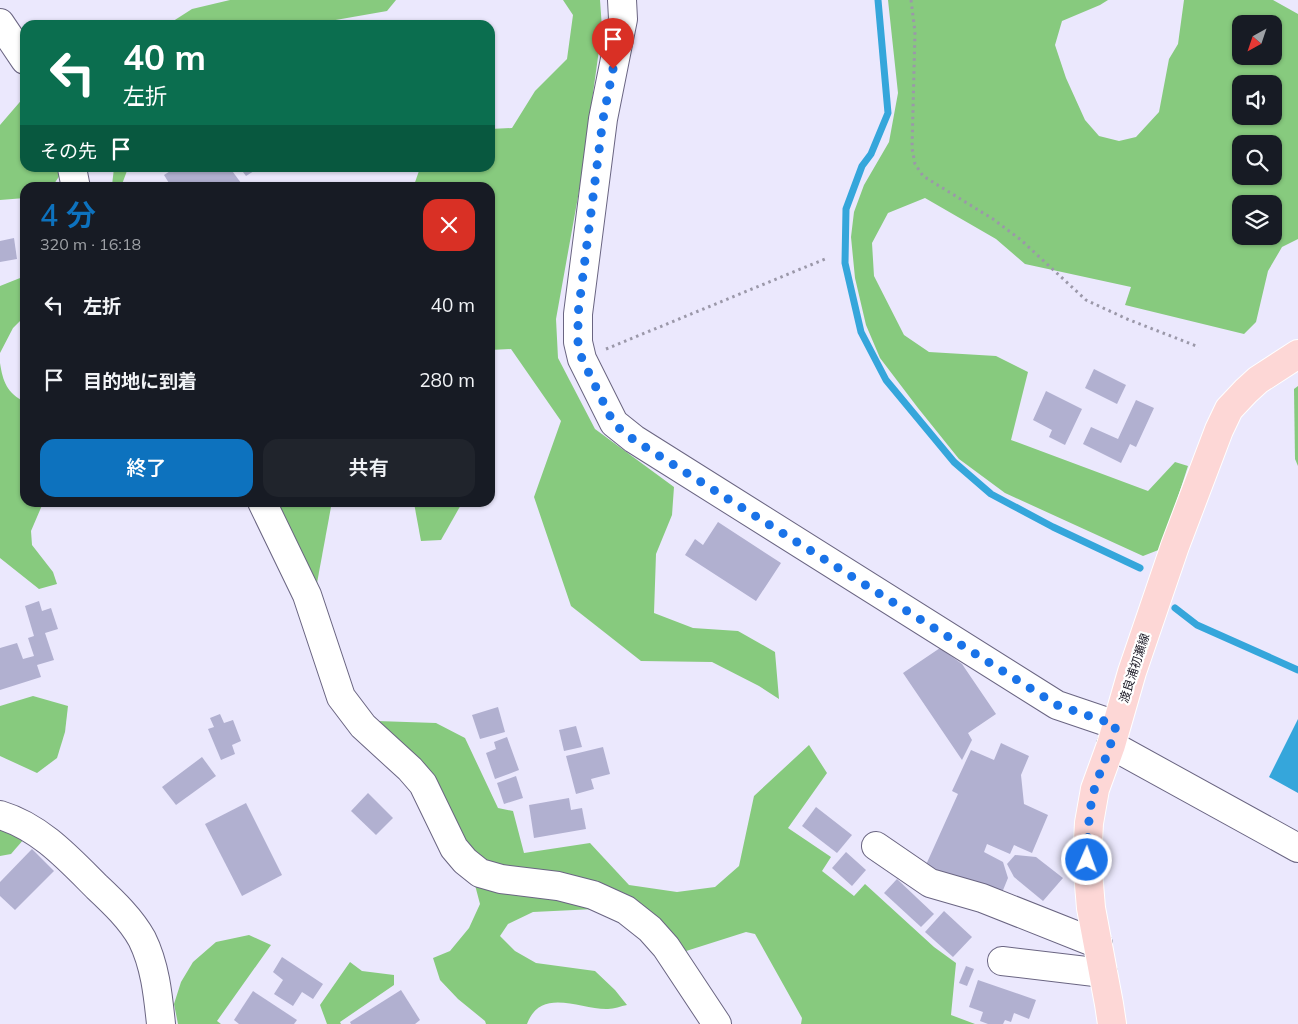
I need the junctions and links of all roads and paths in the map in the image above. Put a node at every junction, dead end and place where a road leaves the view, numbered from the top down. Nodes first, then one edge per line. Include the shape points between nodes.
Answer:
1 (622, 0) edge
2 (911, 0) edge
3 (0, 23) edge
4 (20, 53) edge
5 (825, 259) dead end
6 (1199, 347) dead end
7 (1298, 354) edge
8 (582, 359) junction
9 (264, 507) edge
10 (1114, 735) junction
11 (0, 815) edge
12 (876, 846) dead end
13 (1298, 848) edge
14 (1098, 944) junction
15 (1002, 961) dead end
16 (1103, 973) junction
17 (161, 1024) edge
18 (717, 1024) edge
19 (1112, 1024) edge

1 - 8 street via 623,19 603,119 578,314
2 - 6 path via 915,32 912,148 915,164 923,176 993,219 1086,300
3 - 4 street
5 - 8 path
7 - 10 main road, 渡良浦初瀬線 via 1246,391 1229,410 1219,430 1174,546
8 - 10 street via 614,424 634,440 1057,705
9 - 18 street via 307,595 342,697 363,726 423,784 454,848 465,861 480,873 558,886 593,895 626,910 666,947
10 - 13 street
10 - 14 main road, 渡良浦初瀬線 via 1095,789 1089,823 1087,860
11 - 17 street via 17,820 47,839 127,917 152,961
12 - 14 street via 930,883 982,898
14 - 16 main road, 渡良浦初瀬線
15 - 16 street
16 - 19 main road, 渡良浦初瀬線

